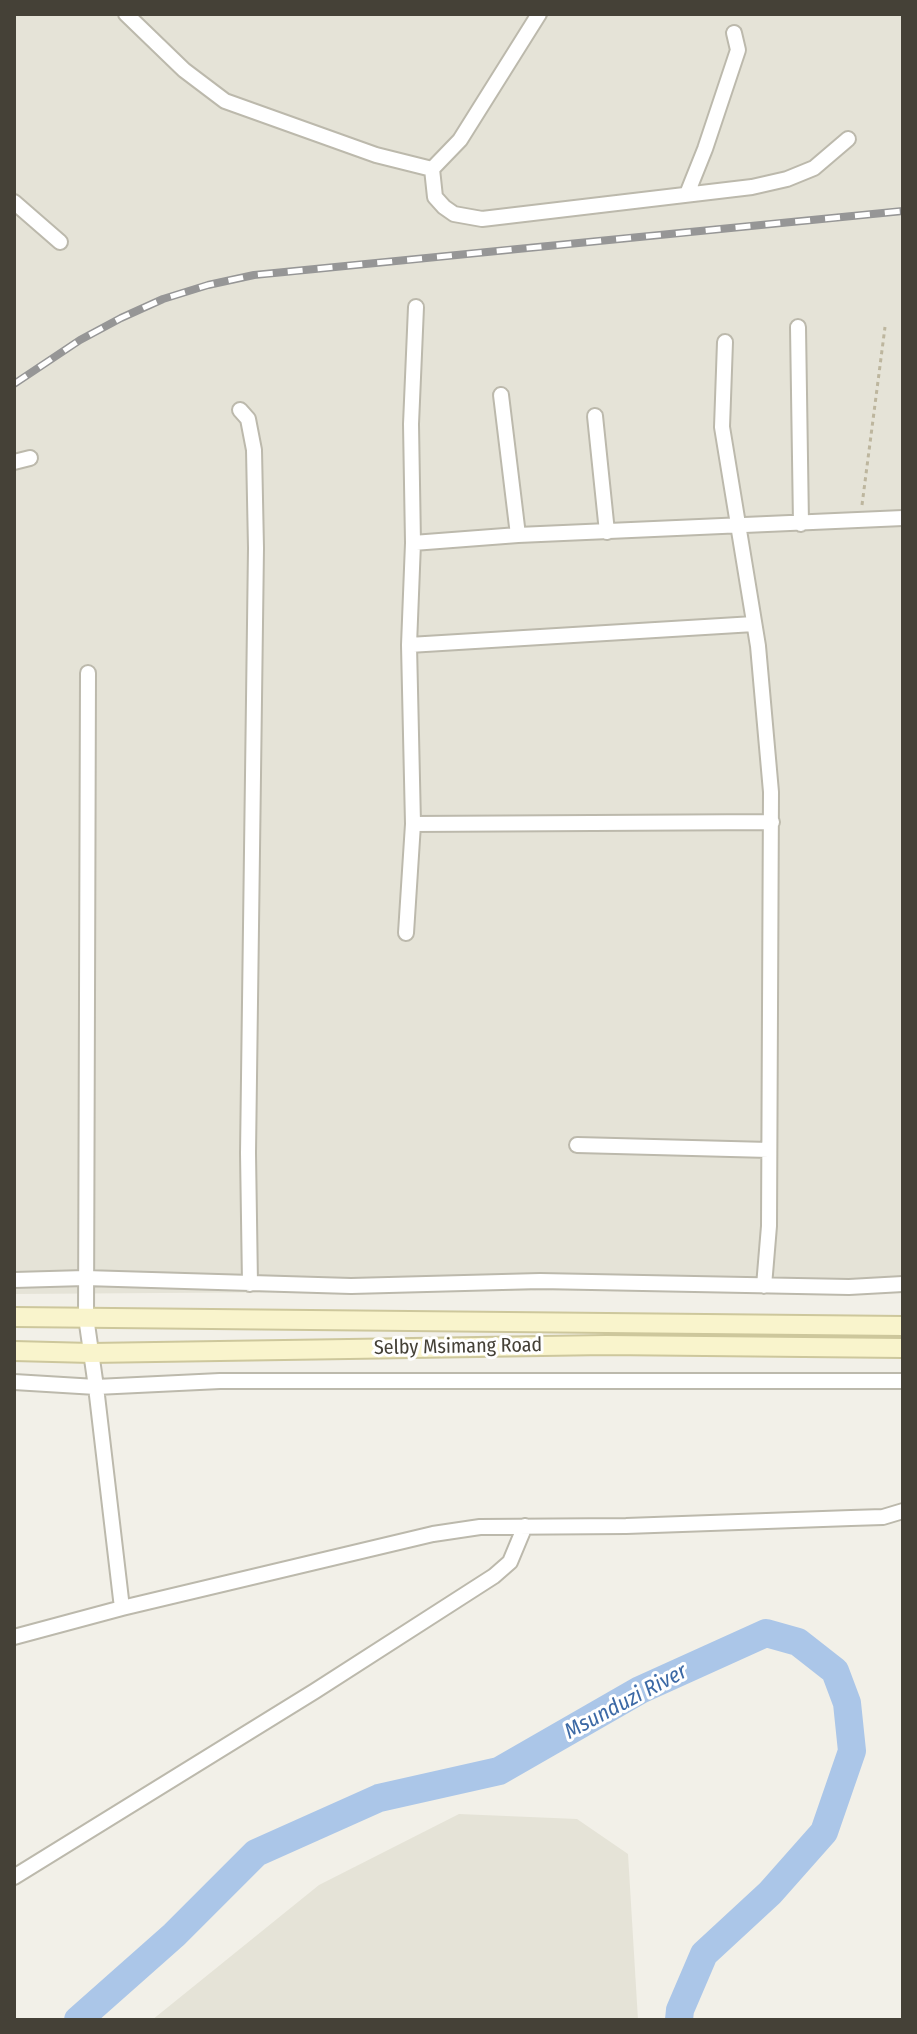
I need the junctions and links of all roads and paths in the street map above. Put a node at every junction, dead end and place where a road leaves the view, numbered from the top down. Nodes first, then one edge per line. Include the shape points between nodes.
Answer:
1 (126, 14) edge
2 (539, 14) edge
3 (734, 33) dead end
4 (848, 139) dead end
5 (432, 169) junction
6 (687, 194) junction
7 (14, 202) edge
8 (60, 242) dead end
9 (416, 307) dead end
10 (798, 327) dead end
11 (885, 327) dead end
12 (725, 342) dead end
13 (501, 395) dead end
14 (240, 410) dead end
15 (595, 416) dead end
16 (30, 458) dead end
17 (14, 462) edge
18 (903, 518) edge
19 (860, 521) junction
20 (801, 524) junction
21 (737, 527) junction
22 (607, 532) junction
23 (518, 535) junction
24 (413, 543) junction
25 (754, 624) junction
26 (409, 645) junction
27 (88, 673) dead end
28 (772, 822) junction
29 (413, 824) junction
30 (406, 933) dead end
31 (577, 1145) dead end
32 (769, 1150) junction
33 (85, 1278) junction
34 (14, 1280) edge
35 (250, 1284) junction
36 (903, 1284) edge
37 (764, 1286) junction
38 (14, 1317) edge
39 (86, 1317) junction
40 (903, 1326) edge
41 (903, 1348) edge
42 (14, 1351) edge
43 (91, 1353) junction
44 (903, 1381) edge
45 (14, 1382) edge
46 (96, 1387) junction
47 (903, 1511) edge
48 (525, 1526) junction
49 (122, 1608) junction
50 (14, 1637) edge
51 (14, 1877) edge

1 - 5 street via 225,101 376,155
2 - 5 street via 460,140
3 - 6 street via 738,50
4 - 6 street via 814,168 787,179
5 - 6 street via 435,197 454,214 482,219
7 - 8 street
9 - 24 street
10 - 20 street
11 - 19 path
12 - 21 street via 721,414
13 - 23 street
14 - 35 street via 248,419 254,450 256,548
15 - 22 street
16 - 17 street
18 - 19 street
19 - 20 street
20 - 21 street
21 - 22 street
21 - 25 street
22 - 23 street
23 - 24 street
24 - 26 street
25 - 26 street
25 - 28 street
26 - 29 street
27 - 33 street
28 - 29 street
28 - 32 street
29 - 30 street
31 - 32 street
32 - 37 street
33 - 34 street
33 - 35 street
33 - 39 street
35 - 37 street via 540,1281
36 - 37 street
38 - 39 main road, Selby Msimang Road
39 - 40 main road, Selby Msimang Road
39 - 43 street
41 - 43 main road, Selby Msimang Road via 606,1345
42 - 43 main road, Selby Msimang Road
43 - 46 street
44 - 46 street via 235,1381
45 - 46 street
46 - 49 street
47 - 48 street via 883,1517
48 - 49 street via 433,1534
48 - 51 street via 517,1551 494,1576
49 - 50 street

